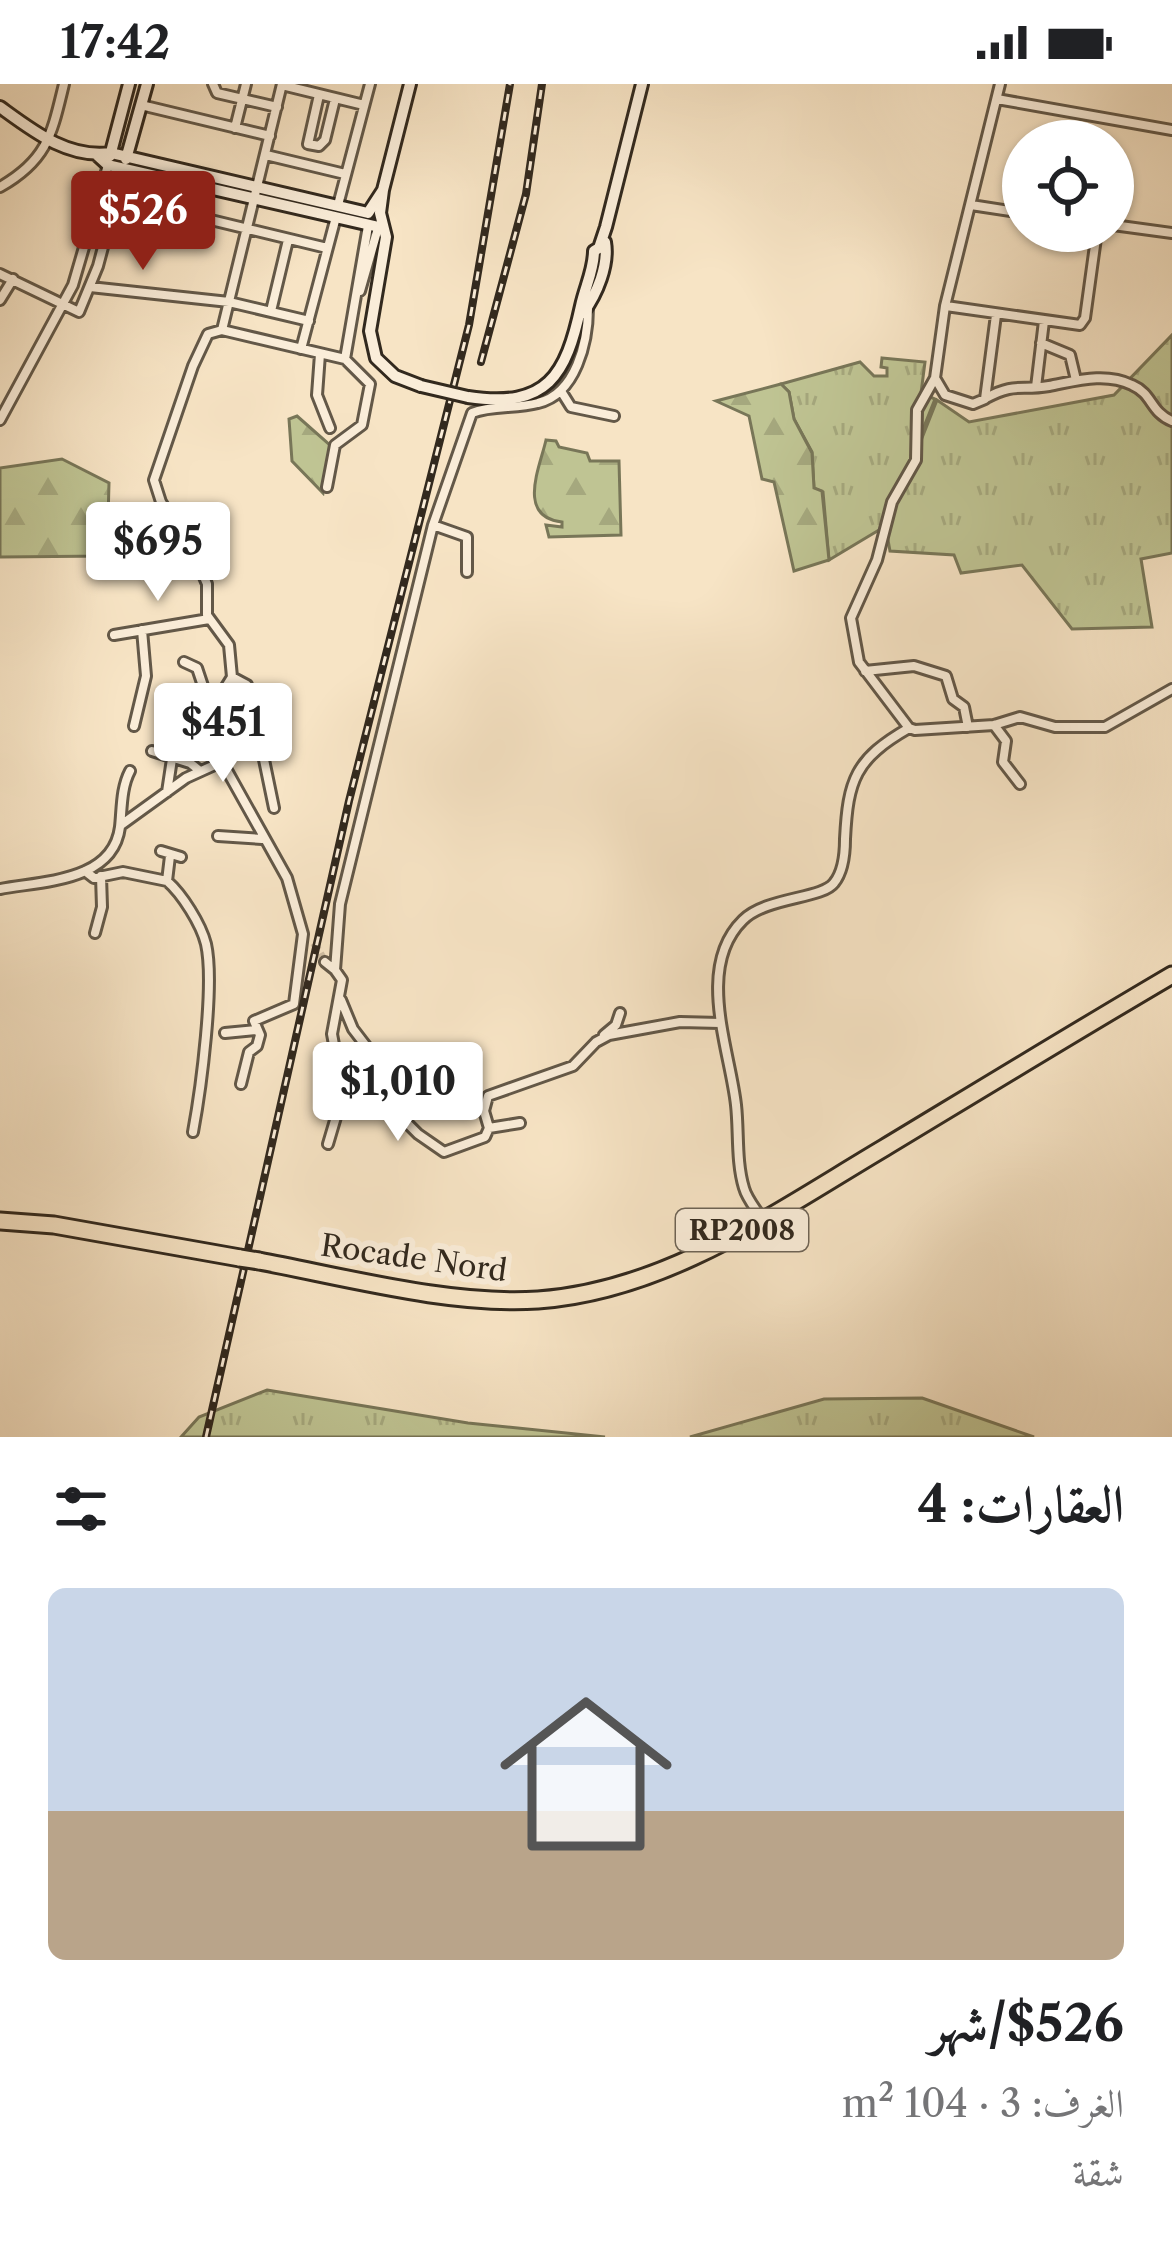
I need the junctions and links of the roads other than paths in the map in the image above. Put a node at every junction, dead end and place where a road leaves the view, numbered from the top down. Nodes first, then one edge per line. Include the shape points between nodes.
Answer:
1 (64, 84) edge
2 (129, 84) edge
3 (147, 84) edge
4 (213, 84) edge
5 (246, 84) edge
6 (370, 84) edge
7 (410, 84) edge
8 (642, 84) edge
9 (1000, 84) edge
10 (282, 85) edge
11 (319, 95) junction
12 (242, 99) junction
13 (335, 99) junction
14 (997, 99) junction
15 (364, 105) junction
16 (141, 106) junction
17 (0, 107) edge
18 (277, 107) junction
19 (235, 128) junction
20 (1172, 130) edge
21 (270, 136) junction
22 (49, 143) junction
23 (266, 155) junction
24 (110, 159) junction
25 (126, 162) junction
26 (345, 174) junction
27 (0, 187) edge
28 (257, 192) junction
29 (99, 194) junction
30 (116, 198) junction
31 (971, 205) junction
32 (1002, 210) edge
33 (337, 211) junction
34 (374, 220) junction
35 (1134, 228) edge
36 (247, 230) junction
37 (1172, 233) edge
38 (288, 240) junction
39 (327, 248) junction
40 (1094, 252) edge
41 (601, 254) junction
42 (0, 274) edge
43 (13, 279) junction
44 (588, 284) junction
45 (91, 287) junction
46 (0, 300) edge
47 (229, 302) junction
48 (588, 306) junction
49 (945, 306) junction
50 (62, 308) junction
51 (271, 311) junction
52 (996, 315) junction
53 (579, 320) junction
54 (309, 321) junction
55 (1044, 321) junction
56 (222, 330) junction
57 (1042, 343) junction
58 (302, 349) junction
59 (320, 354) junction
60 (345, 359) junction
61 (935, 378) junction
62 (1076, 380) junction
63 (1036, 387) junction
64 (561, 391) junction
65 (985, 399) junction
66 (614, 416) dead end
67 (0, 421) edge
68 (1172, 421) edge
69 (330, 428) dead end
70 (327, 487) dead end
71 (433, 525) junction
72 (467, 572) dead end
73 (209, 619) junction
74 (142, 630) junction
75 (114, 635) dead end
76 (184, 662) dead end
77 (865, 670) junction
78 (232, 676) junction
79 (1172, 689) edge
80 (222, 698) junction
81 (134, 725) dead end
82 (994, 725) junction
83 (968, 727) junction
84 (909, 728) junction
85 (179, 743) dead end
86 (152, 751) dead end
87 (174, 759) junction
88 (219, 763) junction
89 (130, 771) dead end
90 (200, 771) junction
91 (1020, 784) dead end
92 (167, 791) junction
93 (274, 808) dead end
94 (121, 825) junction
95 (218, 836) dead end
96 (262, 839) junction
97 (171, 855) dead end
98 (96, 867) junction
99 (85, 871) junction
100 (102, 878) junction
101 (166, 881) junction
102 (0, 889) edge
103 (95, 933) dead end
104 (303, 934) junction
105 (314, 944) tunnel mouth
106 (325, 962) tunnel mouth
107 (335, 970) junction
108 (1172, 975) edge
109 (340, 998) junction
110 (620, 1013) dead end
111 (720, 1023) junction
112 (257, 1030) junction
113 (225, 1034) dead end
114 (600, 1040) junction
115 (241, 1084) dead end
116 (520, 1123) dead end
117 (489, 1128) junction
118 (193, 1132) dead end
119 (328, 1144) dead end
120 (762, 1219) junction
121 (0, 1221) edge

1 - 22 street
2 - 24 street
3 - 16 street
4 - 12 street via 214,92
5 - 12 street
6 - 15 street
7 - 34 street
8 - 41 street
9 - 14 street
10 - 11 street
10 - 18 street
11 - 13 street
11 - 13 street via 308,144 325,140
12 - 18 street
12 - 19 street
13 - 15 street
14 - 20 street
14 - 31 street
15 - 26 street
16 - 19 street
16 - 25 street
17 - 22 street
18 - 21 street
19 - 21 street
21 - 23 street
22 - 24 street
22 - 27 street
23 - 26 street
23 - 28 street
24 - 25 street
24 - 29 street
25 - 28 street
25 - 30 street
26 - 33 street
28 - 33 street
28 - 36 street
29 - 30 street
29 - 50 street
30 - 36 street
30 - 45 street
31 - 32 street
31 - 49 street
33 - 34 street
33 - 39 street
34 - 53 street, bridge via 386,230 371,343 395,376 468,397 531,393 565,364
34 - 60 street
35 - 37 street
36 - 38 street
36 - 47 street
38 - 39 street
38 - 51 street
39 - 54 street
40 - 55 street via 1084,323
41 - 44 street
41 - 48 street
42 - 43 street
43 - 46 street
43 - 50 street
44 - 48 street
44 - 53 street
45 - 47 street
45 - 50 street via 80,312
47 - 51 street
47 - 56 street
48 - 53 street
48 - 64 street via 574,374
49 - 52 street
49 - 61 street
50 - 67 street
51 - 54 street
52 - 55 street
52 - 65 street
54 - 58 street
55 - 57 street
56 - 58 street
56 - 73 street via 202,342 154,480 207,584
57 - 62 street via 1070,355
57 - 63 street
58 - 59 street
59 - 60 street
59 - 69 street via 317,394
60 - 70 street via 370,388 361,429 335,445
61 - 65 street via 945,395 973,404
61 - 77 street via 916,410 916,460 850,618
62 - 63 street
62 - 68 street via 1127,382
63 - 65 street via 1016,385
64 - 66 street via 571,407
64 - 71 street via 540,403 472,413
71 - 72 street via 467,537
71 - 107 street via 340,904
73 - 74 street
73 - 78 street via 229,645
74 - 75 street
74 - 81 street via 146,676
76 - 80 street via 197,668 205,692
77 - 83 street via 914,666 946,676
77 - 84 street
78 - 80 street
78 - 93 street via 248,685 248,750 262,750
79 - 82 street via 1105,727 1055,728 1020,717
80 - 88 street
82 - 83 street
82 - 91 street
83 - 84 street
84 - 111 street via 881,745 851,782 835,882 762,905 739,923 721,973
85 - 87 street
86 - 87 street
87 - 90 street
87 - 92 street
88 - 90 street
88 - 96 street
89 - 94 street
90 - 92 street
92 - 94 street
94 - 98 street
95 - 96 street
96 - 104 street via 287,878
97 - 101 street
98 - 99 street
98 - 100 street
99 - 100 street
99 - 102 street
100 - 101 street via 123,872
100 - 103 street
101 - 118 street via 207,952
104 - 105 street
104 - 112 street via 294,1004 254,1021
106 - 107 street
107 - 109 street
108 - 120 highway, Rocade Nord / RP2008
109 - 117 street via 397,1112 418,1134 444,1152
109 - 119 street via 332,1042 349,1073
110 - 114 street
111 - 114 street via 635,1028
111 - 120 street via 743,1187
112 - 113 street
112 - 115 street
114 - 117 street via 573,1066 488,1096
116 - 117 street
120 - 121 highway, Rocade Nord / RP2008, bridge via 643,1279 537,1300 463,1297

